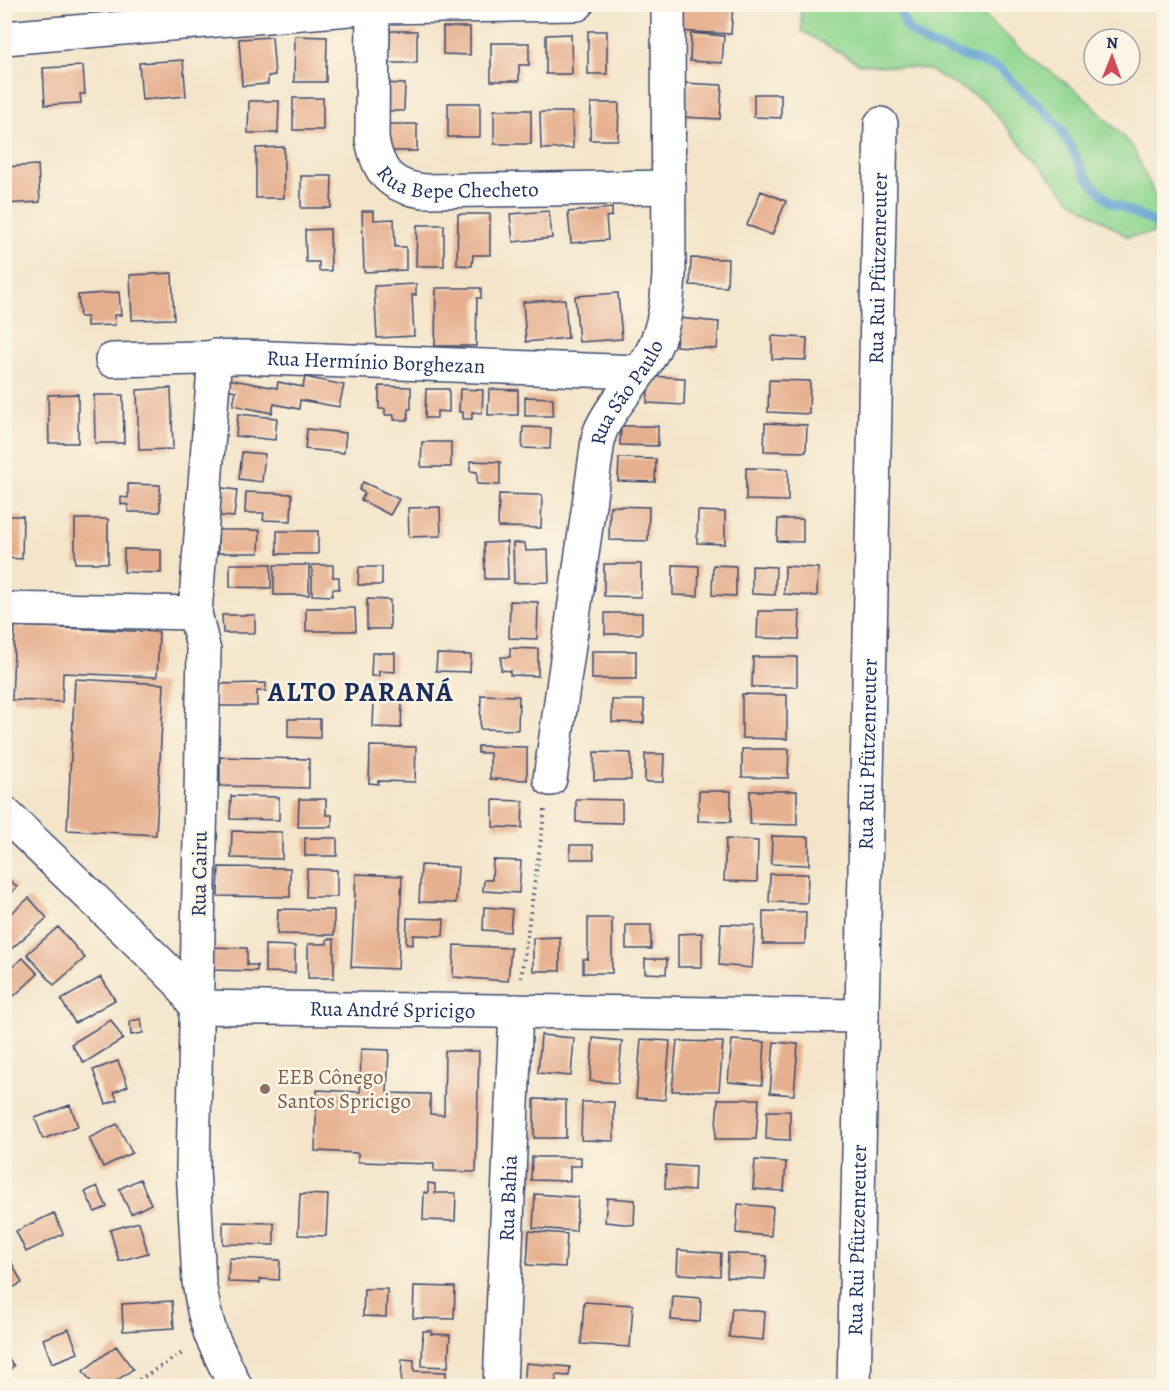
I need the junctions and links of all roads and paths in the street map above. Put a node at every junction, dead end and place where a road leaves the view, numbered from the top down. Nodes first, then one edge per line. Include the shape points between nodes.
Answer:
1 (578, 4) edge
2 (668, 4) edge
3 (373, 6) edge
4 (4, 38) edge
5 (880, 124) dead end
6 (669, 187) junction
7 (215, 357) junction
8 (112, 360) dead end
9 (639, 372) junction
10 (4, 609) edge
11 (195, 613) junction
12 (550, 779) joint
13 (4, 813) edge
14 (196, 1007) junction
15 (516, 1011) junction
16 (862, 1016) junction
17 (211, 1335) junction
18 (129, 1386) edge
19 (235, 1386) edge
20 (500, 1386) edge
21 (854, 1386) edge

1 - 3 street
2 - 6 street, Rua São Paulo
3 - 4 street
3 - 6 street, Rua Bepe Checheto via 372,139 381,170 393,182 424,191
5 - 16 street, Rua Rui Pfützenreuter
6 - 9 street, Rua São Paulo via 667,306 654,350
7 - 8 street, Rua Hermínio Borghezan
7 - 9 street, Rua Hermínio Borghezan
7 - 11 street, Rua Cairu
9 - 12 street, Rua São Paulo via 598,434
10 - 11 street
11 - 14 street, Rua Cairu via 204,651
12 - 15 path
13 - 14 street via 180,983
14 - 15 street, Rua André Spricigo
14 - 17 street, Rua Cairu via 193,1168 199,1282
15 - 16 street, Rua André Spricigo
15 - 20 street, Rua Bahia
16 - 21 street, Rua Rui Pfützenreuter
17 - 18 path
17 - 19 street, Rua Cairu

